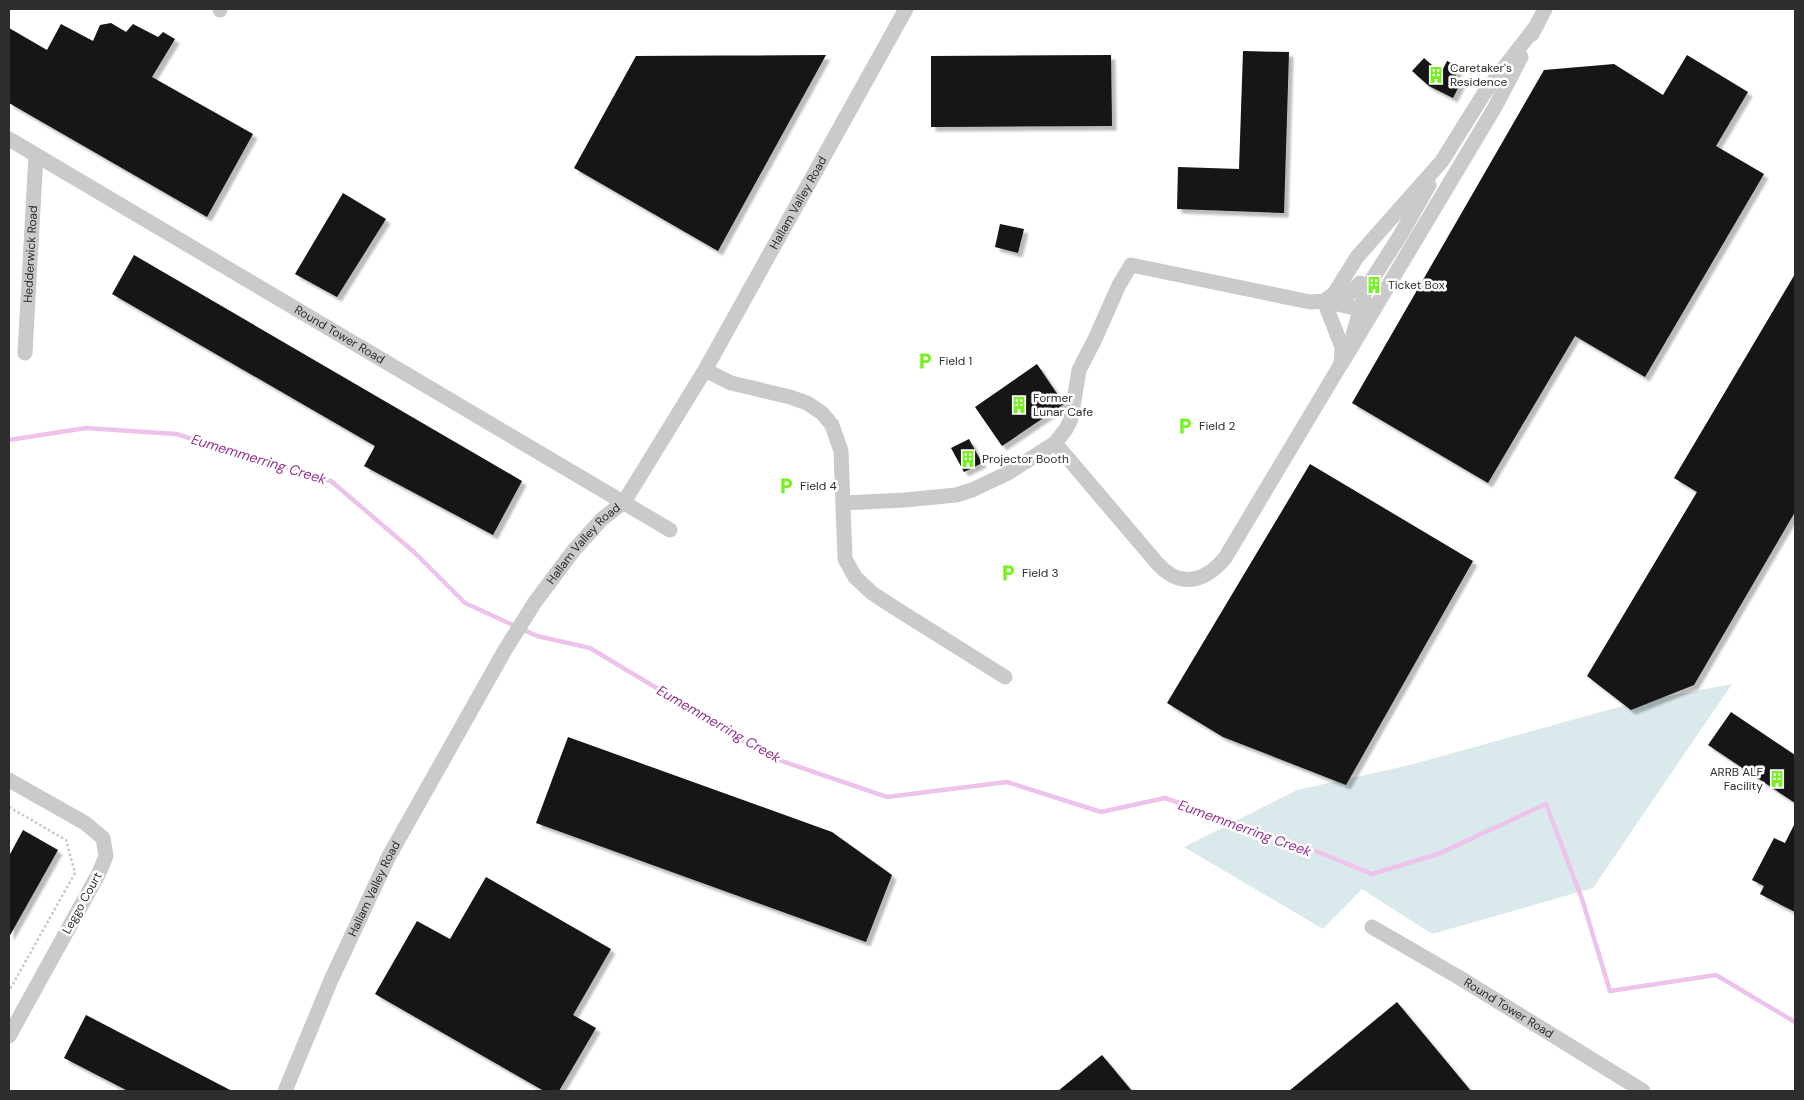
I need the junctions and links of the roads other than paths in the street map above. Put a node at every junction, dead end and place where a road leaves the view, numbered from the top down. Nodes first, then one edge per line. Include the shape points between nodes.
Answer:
1 (906, 9) edge
2 (1545, 9) edge
3 (1537, 25) junction
4 (9, 139) edge
5 (36, 155) junction
6 (1442, 161) junction
7 (1365, 298) junction
8 (1330, 303) junction
9 (25, 353) dead end
10 (1341, 364) junction
11 (705, 370) junction
12 (1055, 443) junction
13 (624, 502) junction
14 (843, 504) junction
15 (670, 530) dead end
16 (1005, 677) dead end
17 (9, 780) edge
18 (1372, 927) dead end
19 (9, 1036) edge
20 (285, 1091) edge
21 (1643, 1091) edge

1 - 11 street, Hallam Valley Road
2 - 3 street
3 - 6 street via 1485,92
3 - 7 street via 1495,107
4 - 5 street, Round Tower Road
5 - 9 street, Hedderwick Road
5 - 13 street, Round Tower Road
6 - 7 street
6 - 8 street via 1357,258
7 - 8 street
7 - 8 street via 1351,294
7 - 10 street
7 - 10 street
8 - 10 street via 1342,347
8 - 12 street via 1310,302 1131,265 1079,370 1071,418
10 - 12 street via 1225,558 1218,567 1197,578 1178,579 1161,567
11 - 13 street, Hallam Valley Road
11 - 14 street via 731,383 807,403 822,413 832,425 840,445
12 - 14 street via 1008,473 956,495
13 - 15 street, Round Tower Road
13 - 20 street, Hallam Valley Road via 602,519 579,544 535,602 505,650 389,856 331,980
14 - 16 street via 846,559 855,577 894,608
17 - 19 street, Leggo Court via 85,823 103,838 106,856
18 - 21 street, Round Tower Road

